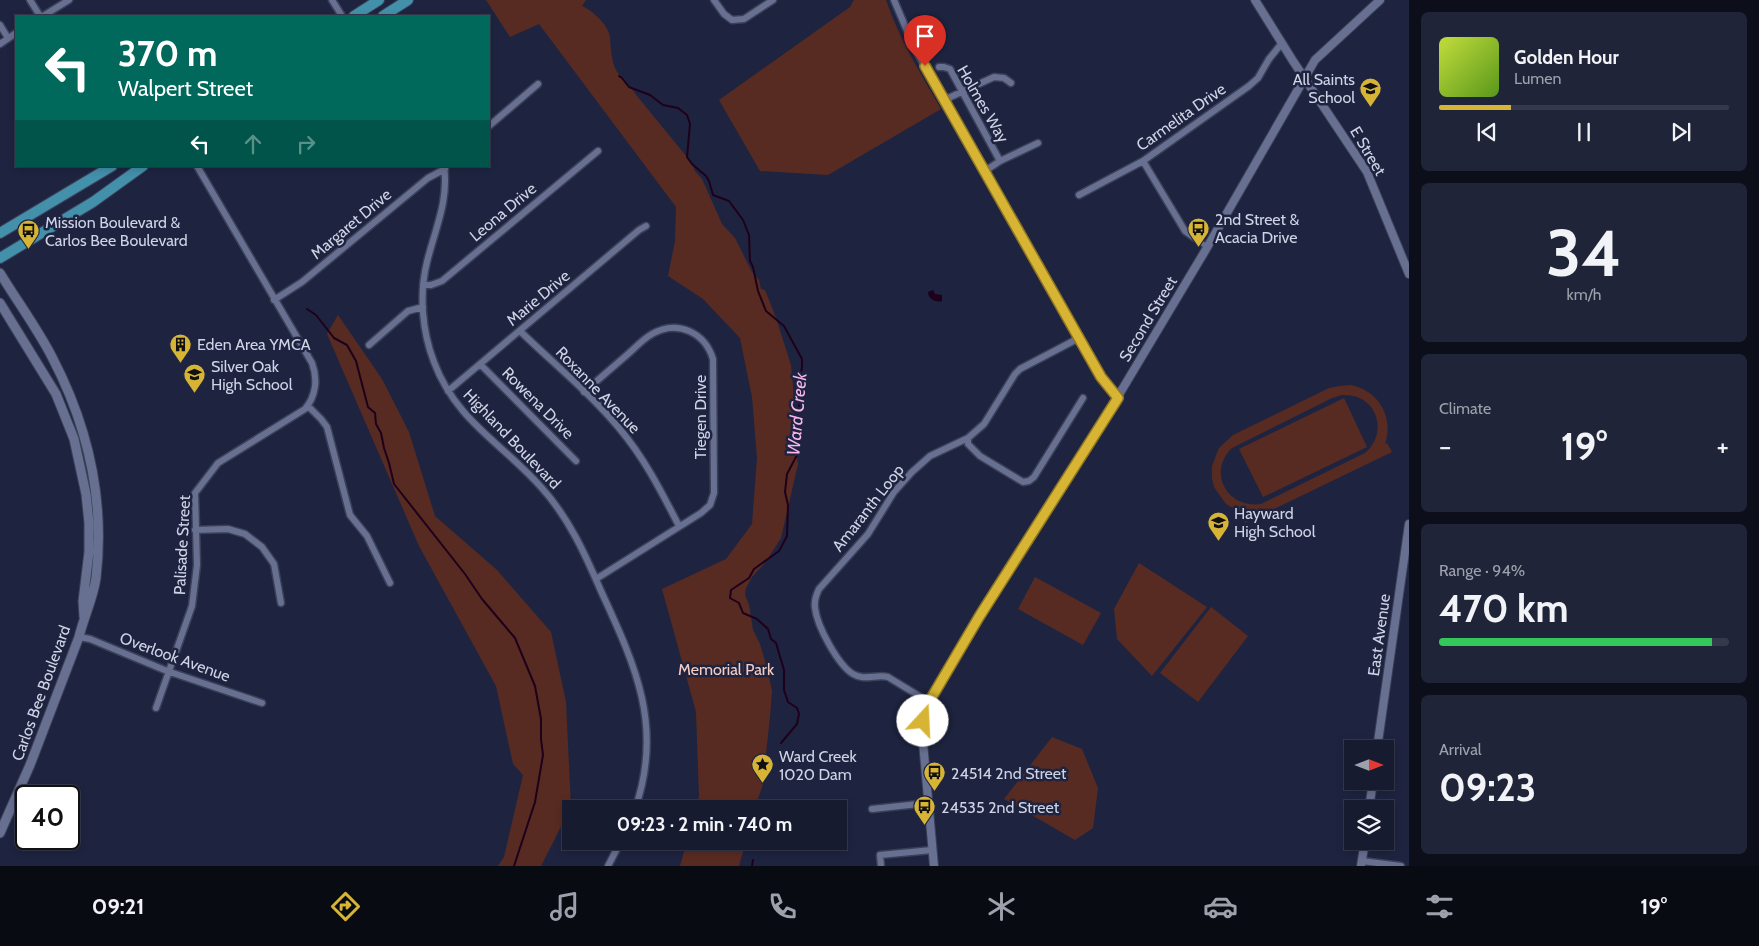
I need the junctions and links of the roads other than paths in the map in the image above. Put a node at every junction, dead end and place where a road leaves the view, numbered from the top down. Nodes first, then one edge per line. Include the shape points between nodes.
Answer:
1 (30, 0) edge
2 (69, 0) edge
3 (332, 0) edge
4 (379, 0) edge
5 (408, 0) edge
6 (714, 0) edge
7 (773, 0) edge
8 (894, 0) edge
9 (1255, 0) edge
10 (1380, 0) edge
11 (40, 15) edge
12 (43, 15) edge
13 (341, 15) edge
14 (357, 15) edge
15 (385, 15) edge
16 (0, 25) edge
17 (15, 34) edge
18 (8, 38) junction
19 (1282, 43) junction
20 (0, 44) edge
21 (939, 68) dead end
22 (1304, 78) junction
23 (1010, 82) dead end
24 (538, 84) dead end
25 (962, 92) junction
26 (944, 100) junction
27 (490, 125) edge
28 (1038, 143) dead end
29 (598, 151) dead end
30 (1000, 161) junction
31 (1143, 161) junction
32 (110, 167) edge
33 (141, 167) edge
34 (198, 167) edge
35 (444, 168) edge
36 (986, 171) junction
37 (1080, 195) dead end
38 (646, 226) dead end
39 (0, 232) edge
40 (1195, 238) joint
41 (1207, 247) junction
42 (0, 258) edge
43 (0, 273) edge
44 (1409, 274) edge
45 (423, 285) junction
46 (274, 300) junction
47 (0, 303) edge
48 (423, 307) junction
49 (520, 331) junction
50 (1080, 338) junction
51 (369, 345) dead end
52 (480, 364) junction
53 (448, 391) junction
54 (584, 392) junction
55 (1083, 398) dead end
56 (1118, 398) junction
57 (308, 406) junction
58 (968, 438) junction
59 (576, 461) dead end
60 (1409, 524) edge
61 (679, 526) junction
62 (196, 530) junction
63 (596, 579) junction
64 (390, 584) dead end
65 (281, 603) dead end
66 (84, 617) junction
67 (79, 637) junction
68 (167, 672) junction
69 (929, 702) junction
70 (262, 703) dead end
71 (156, 708) dead end
72 (1378, 740) edge
73 (637, 800) edge
74 (928, 803) junction
75 (872, 809) dead end
76 (0, 833) edge
77 (616, 850) edge
78 (932, 850) junction
79 (1363, 850) edge
80 (1361, 863) edge
81 (608, 866) edge
82 (881, 866) edge
83 (934, 866) edge
84 (1400, 866) edge

1 - 11 street
2 - 12 street
3 - 13 street
4 - 14 main road
5 - 15 main road
6 - 7 street via 732,20 744,19
8 - 26 street via 908,35
9 - 19 street, E Street
10 - 22 street, Second Street via 1315,60
16 - 18 street
17 - 18 street
18 - 20 street
19 - 22 street, E Street
19 - 31 street, Carmelita Drive via 1254,82
21 - 25 street, Holmes Way via 950,70
22 - 41 street, Second Street
22 - 44 street, E Street via 1368,172
23 - 25 street via 994,77
24 - 27 street
25 - 26 street
25 - 30 street, Holmes Way
26 - 36 street
28 - 30 street
29 - 45 street, Leona Drive via 442,281
30 - 36 street
31 - 37 street, Carmelita Drive
31 - 40 street via 1186,231
32 - 39 main road
33 - 42 main road via 93,202
34 - 46 street
35 - 45 street, Highland Boulevard via 445,200
35 - 46 street, Margaret Drive via 302,282
36 - 50 street
38 - 49 street, Marie Drive
40 - 41 street
41 - 56 street, Second Street
43 - 66 main road, Carlos Bee Boulevard via 51,356 73,404 88,448 96,489 98,548 92,603
45 - 48 street, Highland Boulevard
46 - 57 street via 314,369 316,386
47 - 66 main road, Carlos Bee Boulevard via 56,394 74,439 85,485 89,523
48 - 51 street via 408,311
48 - 53 street, Highland Boulevard via 429,348
49 - 52 street, Marie Drive
49 - 54 street, Roxanne Avenue
50 - 56 street via 1101,377
50 - 58 street, Amaranth Loop via 1014,374 984,424
52 - 53 street, Marie Drive
52 - 59 street, Rowena Drive
53 - 63 street, Highland Boulevard via 473,423 518,463 553,501 577,538
54 - 61 street, Roxanne Avenue via 619,428 642,459
54 - 61 street, Tiegen Drive via 659,331 686,330 706,344 714,360 715,371 714,493 704,511
55 - 58 street via 1029,481 1023,482 980,456 968,444
56 - 69 street, Second Street
57 - 62 street, Palisade Street via 218,463 196,493
57 - 64 street via 327,428 350,515 368,536
58 - 69 street, Amaranth Loop via 930,456 912,472 894,492 868,534 818,589 815,598 815,609 824,633 842,665 859,677 888,677
60 - 72 street, East Avenue
61 - 63 street, Tiegen Drive
62 - 65 street via 228,529 245,534 262,547 274,564
62 - 68 street, Palisade Street via 197,565 192,606
63 - 73 street, Highland Boulevard via 632,662 643,702 645,766
66 - 67 main road, Carlos Bee Boulevard
67 - 68 street, Overlook Avenue
67 - 76 main road, Carlos Bee Boulevard
68 - 70 street, Overlook Avenue
68 - 71 street, Palisade Street
69 - 74 street, Second Street via 924,712 922,731
74 - 75 street
74 - 78 street, Second Street
77 - 81 street
78 - 82 street via 880,855
78 - 83 street, Second Street
79 - 80 street
80 - 84 street

